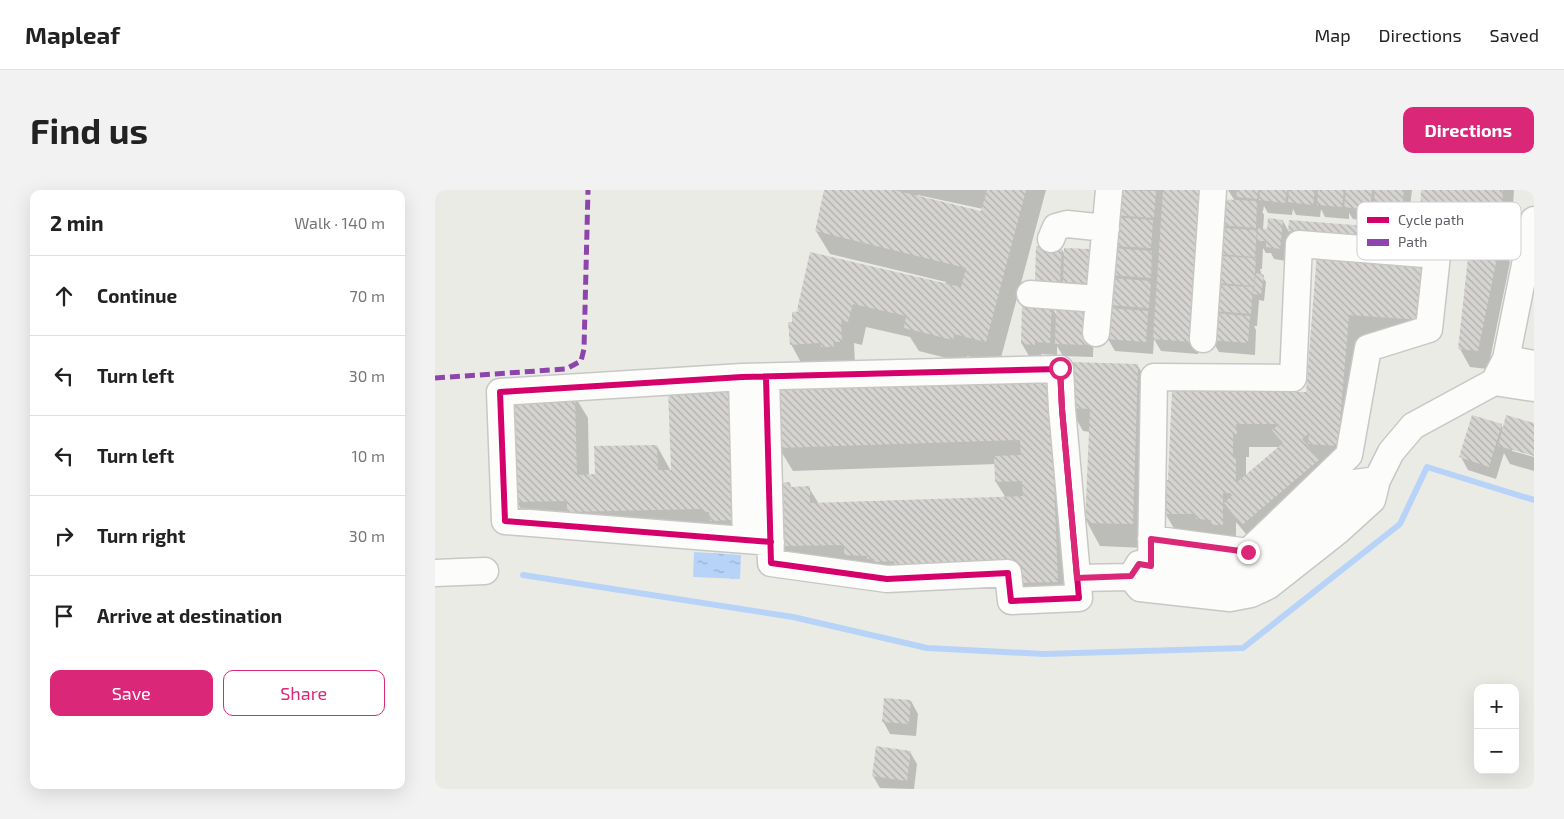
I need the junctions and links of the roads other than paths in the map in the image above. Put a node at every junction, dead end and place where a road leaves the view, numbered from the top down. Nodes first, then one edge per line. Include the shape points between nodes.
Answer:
1 (1109, 190) edge
2 (1213, 190) edge
3 (1534, 220) edge
4 (1106, 228) junction
5 (1051, 239) dead end
6 (1357, 249) edge
7 (1436, 260) edge
8 (1030, 294) dead end
9 (1099, 299) junction
10 (1523, 326) edge
11 (1096, 332) dead end
12 (1203, 339) dead end
13 (1506, 358) junction
14 (1534, 364) edge
15 (754, 377) junction
16 (1494, 382) junction
17 (1534, 388) edge
18 (1151, 539) junction
19 (758, 541) junction
20 (1141, 571) junction
21 (485, 572) dead end
22 (435, 573) edge
23 (1077, 578) junction

1 - 4 street
2 - 12 street
3 - 10 street
4 - 5 street via 1067,224 1056,228
4 - 9 street
6 - 18 street via 1299,244 1293,378 1154,378
7 - 18 street via 1429,329 1368,348 1349,455 1248,552
8 - 9 street
9 - 11 street
10 - 13 street
13 - 14 street
13 - 16 street
15 - 19 street
15 - 19 street via 501,392 505,521
15 - 23 street via 1060,368
16 - 17 street
16 - 20 street via 1413,426 1391,452 1377,480 1372,500 1268,586 1251,594 1230,598 1140,588
18 - 20 street
19 - 23 street via 771,564 887,579 1008,573 1011,601 1079,598
20 - 23 street
21 - 22 street

